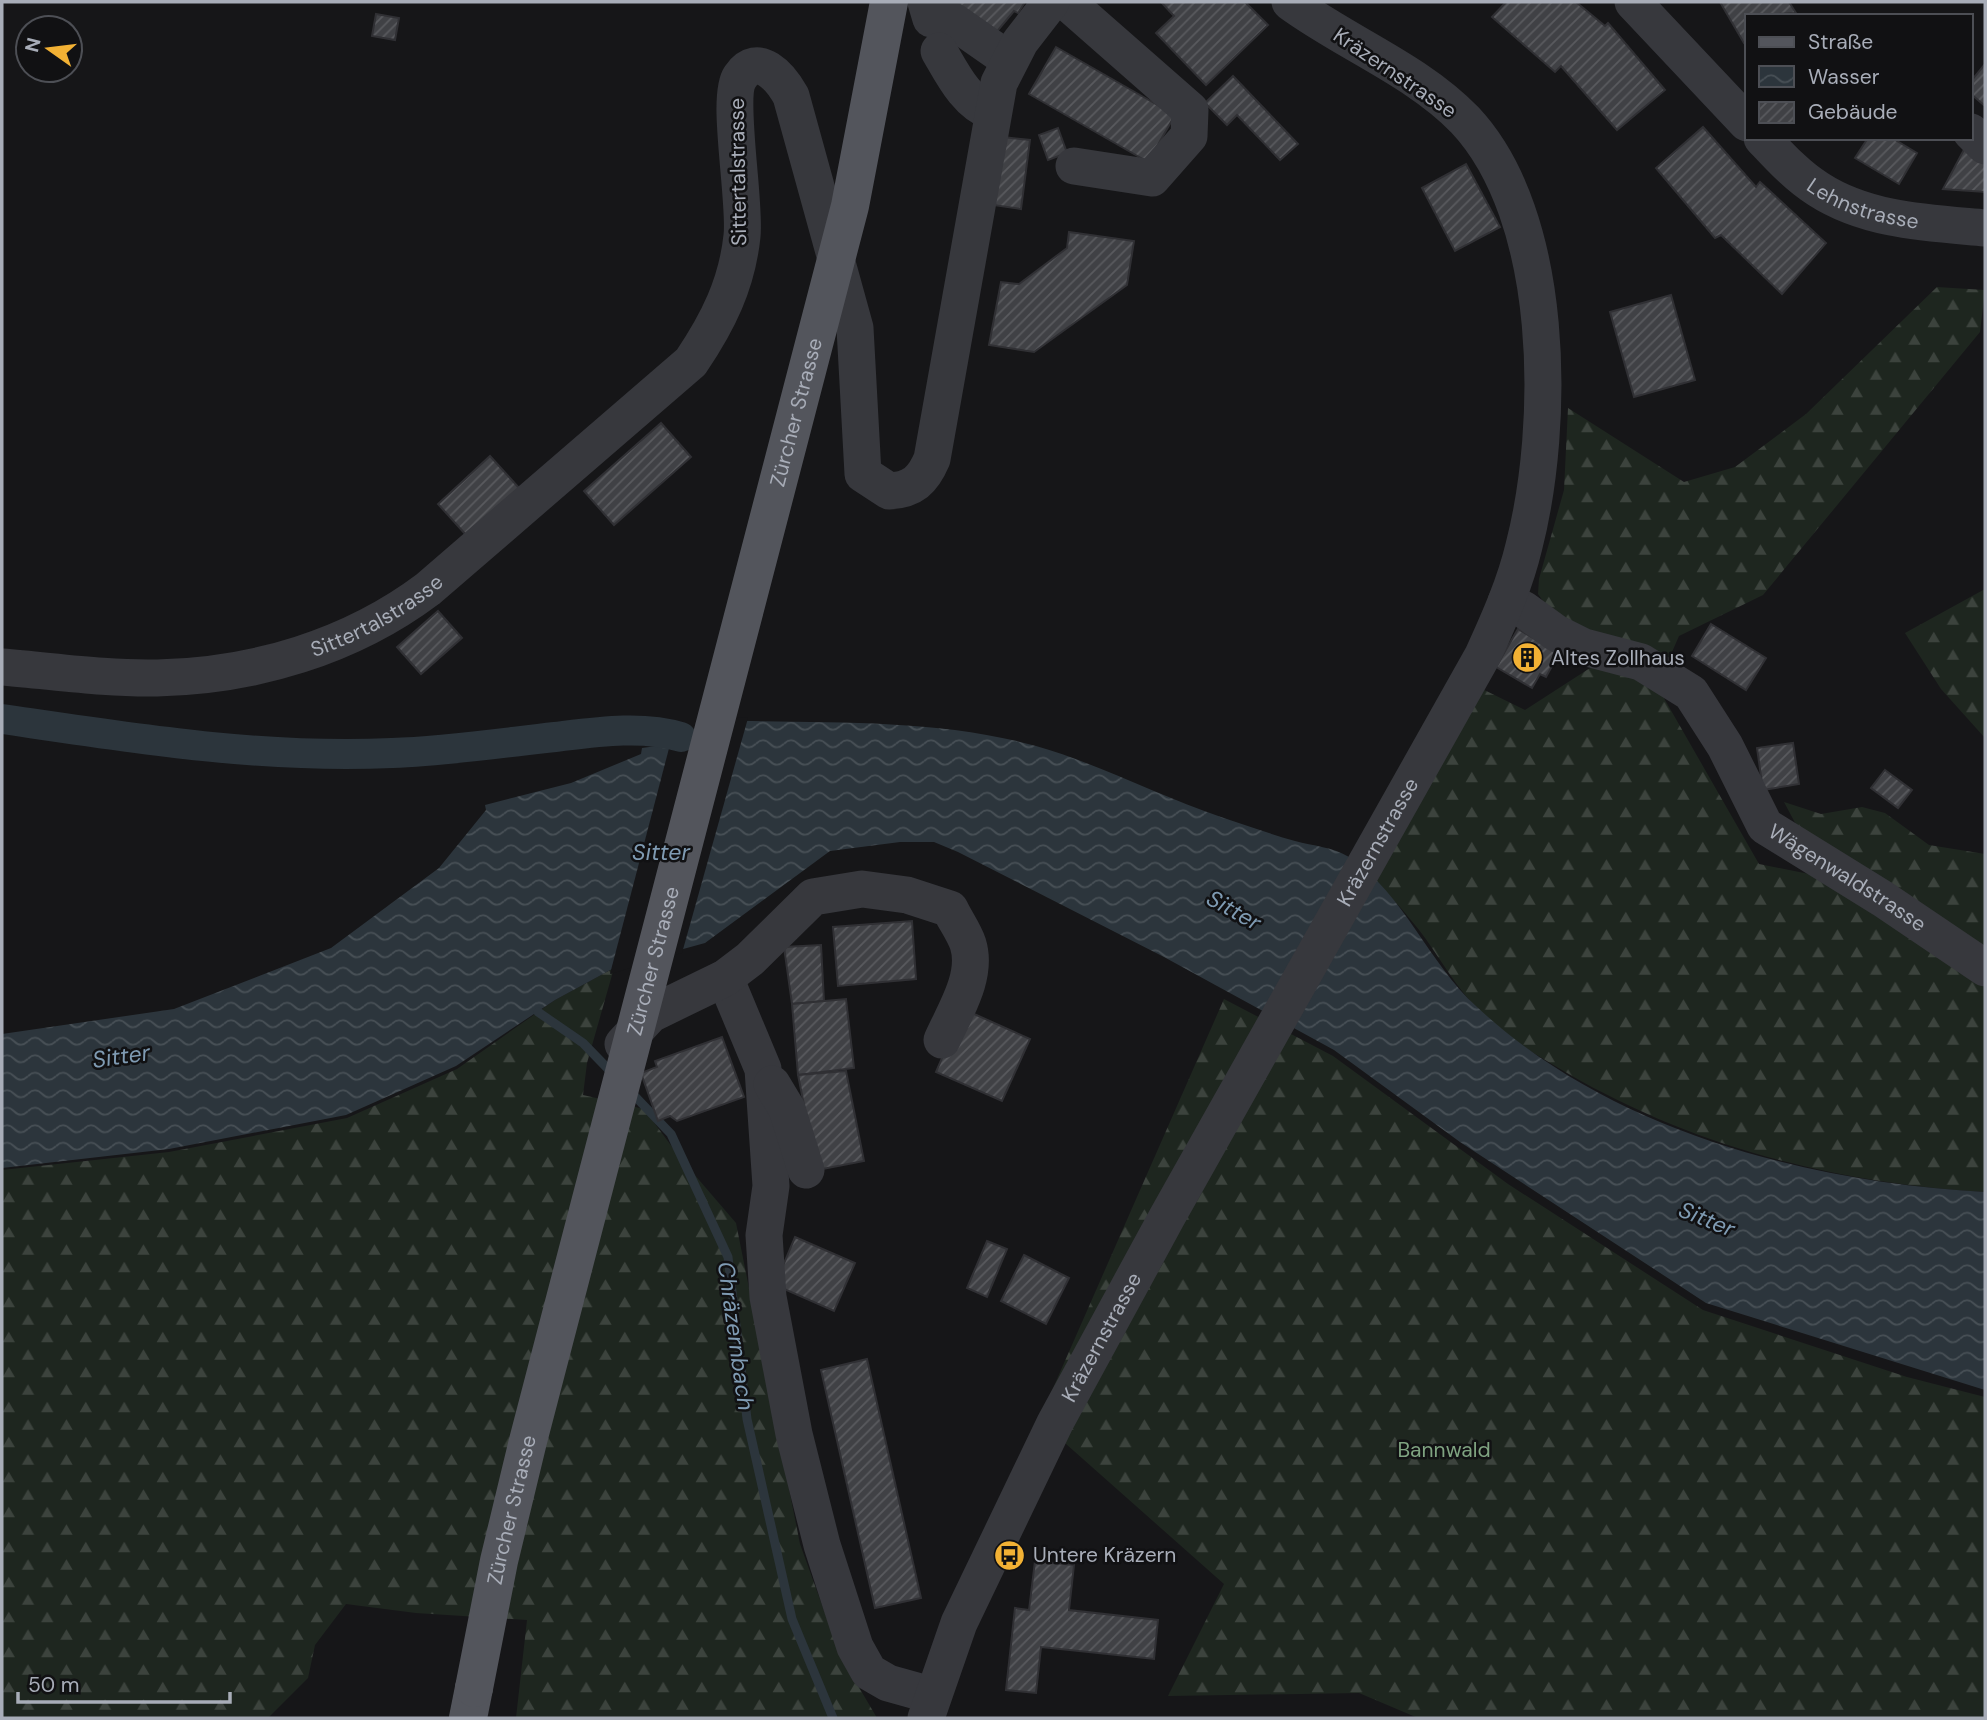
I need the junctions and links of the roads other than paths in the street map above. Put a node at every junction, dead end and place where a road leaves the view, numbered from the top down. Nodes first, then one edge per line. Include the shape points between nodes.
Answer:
1 (889, 2) edge
2 (926, 2) edge
3 (1051, 2) edge
4 (1067, 2) edge
5 (1290, 2) edge
6 (1633, 2) edge
7 (939, 51) dead end
8 (1009, 60) junction
9 (992, 112) junction
10 (1745, 121) edge
11 (1764, 140) edge
12 (1074, 166) dead end
13 (1985, 228) edge
14 (1506, 602) junction
15 (2, 667) edge
16 (1985, 968) edge
17 (725, 978) junction
18 (942, 1040) dead end
19 (616, 1051) dead end
20 (763, 1069) junction
21 (806, 1170) dead end
22 (471, 1703) edge
23 (928, 1707) edge

1 - 22 main road, Zürcher Strasse, bridge via 850,206 528,1441
2 - 8 street via 930,19 953,22
3 - 8 street, Sittertalstrasse
4 - 12 street via 1190,110 1189,136 1152,178
5 - 14 street, Kräzernstrasse via 1442,99 1486,144 1513,194 1533,276 1543,399 1533,506
6 - 10 street
7 - 9 street via 979,107
8 - 9 street, Sittertalstrasse
9 - 15 street, Sittertalstrasse via 932,459 914,486 890,491 863,474 855,328 791,96 773,71 763,66 749,68 739,78 734,96 743,234 733,286 715,326 691,362 428,589 394,614 335,643 240,669 158,678
11 - 13 street, Lehnstrasse via 1817,189 1841,202 1896,219
14 - 16 street, Wägenwaldstrasse via 1556,634 1640,662 1691,693 1725,746 1765,826
14 - 23 street, Kräzernstrasse via 1483,655 1055,1423 958,1623
17 - 18 street via 813,897 862,889 907,895 950,909 968,943 971,965 965,988
17 - 19 street via 651,1014
17 - 20 street
20 - 21 street via 787,1109
20 - 23 street via 771,1186 764,1236 768,1297 794,1434 822,1545 855,1647 869,1672

